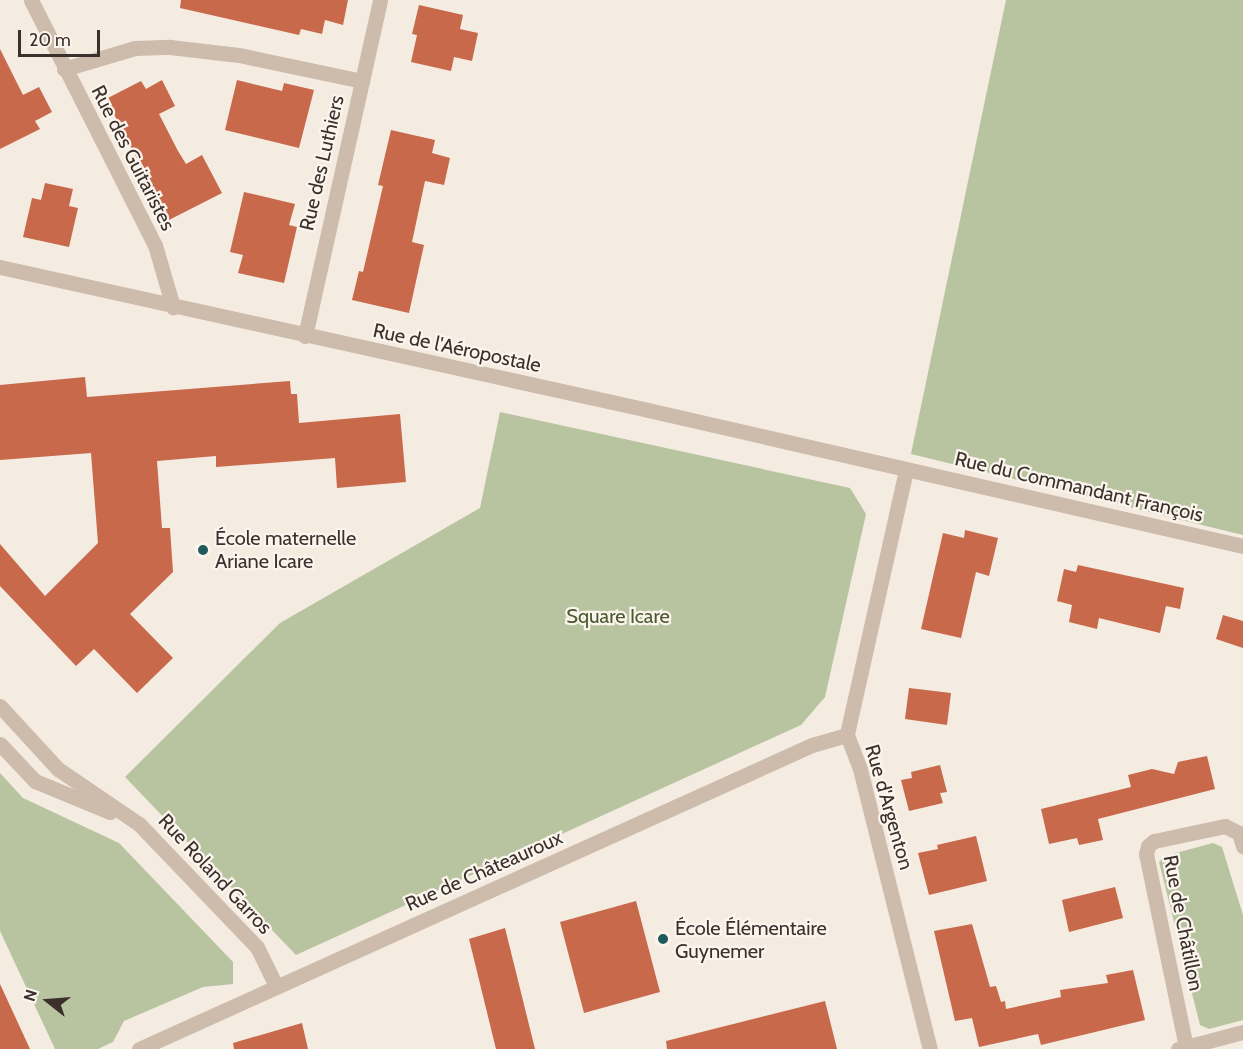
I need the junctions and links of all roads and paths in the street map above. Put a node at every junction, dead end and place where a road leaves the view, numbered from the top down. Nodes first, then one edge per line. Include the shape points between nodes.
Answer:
1 (31, 0) edge
2 (380, 0) edge
3 (64, 69) junction
4 (362, 81) junction
5 (0, 267) edge
6 (173, 307) junction
7 (305, 336) junction
8 (906, 470) junction
9 (1243, 546) edge
10 (0, 706) edge
11 (847, 735) junction
12 (0, 744) edge
13 (139, 824) junction
14 (1243, 846) edge
15 (276, 986) junction
16 (1243, 1032) edge
17 (1182, 1048) edge
18 (139, 1049) edge
19 (930, 1049) edge

1 - 3 street, Rue des Guitaristes
2 - 4 street, Rue des Luthiers
3 - 4 street via 135,48 170,47 239,55
3 - 6 street, Rue des Guitaristes via 155,245
4 - 7 street, Rue des Luthiers
5 - 6 street, Rue de l'Aéropostale
6 - 7 street, Rue de l'Aéropostale
7 - 8 street, Rue de l'Aéropostale
8 - 9 street, Rue du Commandant François
8 - 11 street, Rue d'Argenton
10 - 13 street, Rue Roland Garros via 58,769
11 - 15 street, Rue de Châteauroux via 812,745
11 - 19 street, Rue d'Argenton via 860,769
12 - 13 street, Rue Roland Garros via 35,781
13 - 15 street, Rue Roland Garros via 257,947
14 - 17 street, Rue de Châtillon via 1239,833 1225,826 1154,841 1148,846 1146,854
15 - 18 street, Rue de Châteauroux
16 - 17 street, Rue de Châtillon

